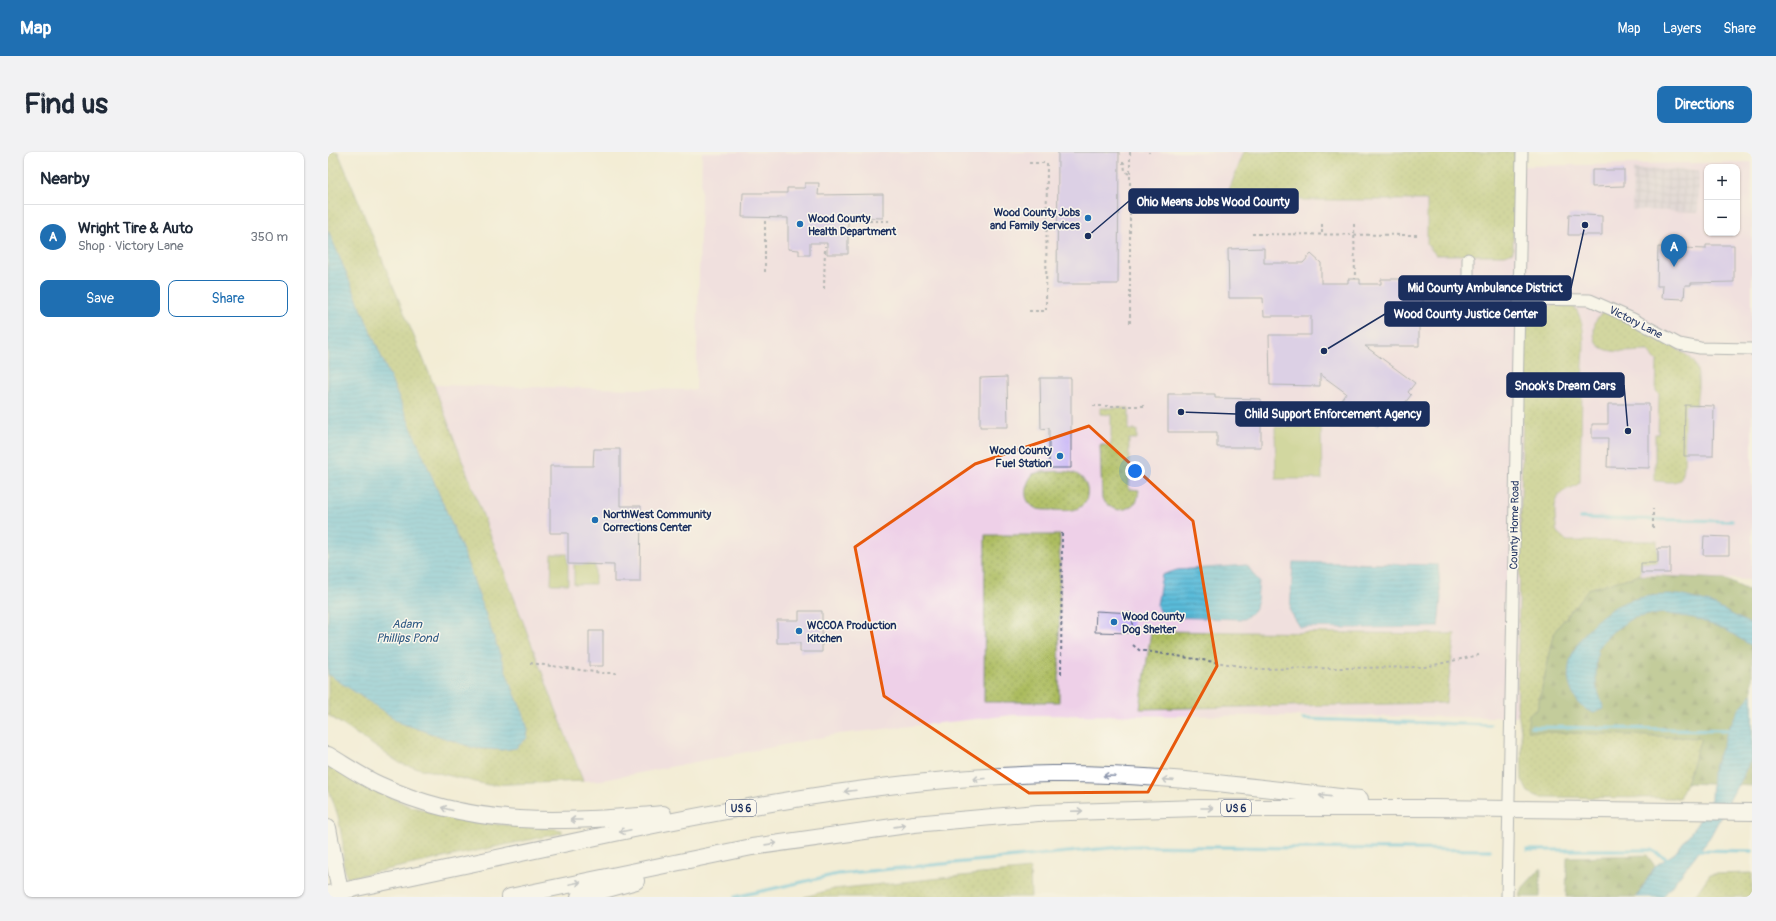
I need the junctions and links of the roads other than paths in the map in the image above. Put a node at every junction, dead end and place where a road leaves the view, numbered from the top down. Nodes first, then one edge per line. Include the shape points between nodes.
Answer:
1 (1522, 152) edge
2 (1468, 260) dead end
3 (1423, 284) dead end
4 (1468, 285) junction
5 (1519, 287) junction
6 (1519, 299) junction
7 (1752, 349) edge
8 (328, 755) edge
9 (740, 808) junction
10 (1433, 808) junction
11 (1509, 809) junction
12 (1752, 812) edge
13 (328, 828) edge
14 (752, 847) junction
15 (337, 894) edge
16 (510, 897) edge
17 (579, 897) edge
18 (1507, 897) edge

1 - 5 street, County Home Road
2 - 4 street
3 - 4 street
4 - 5 street
5 - 6 street, County Home Road
6 - 7 street, Victory Lane via 1590,300 1633,319 1679,344 1700,348
6 - 11 street, County Home Road
9 -> 8 highway via 583,820 490,817 459,812 414,799 380,785
10 -> 9 highway, US 6 via 1201,782 1053,774 904,785
9 -> 15 highway, US 6
10 - 11 highway, US 6
14 -> 10 highway, US 6 via 914,824 1038,813 1199,808
11 - 12 highway, US 6
11 - 18 street, County Home Road
13 - 15 highway
16 -> 14 highway, US 6
14 - 17 highway

